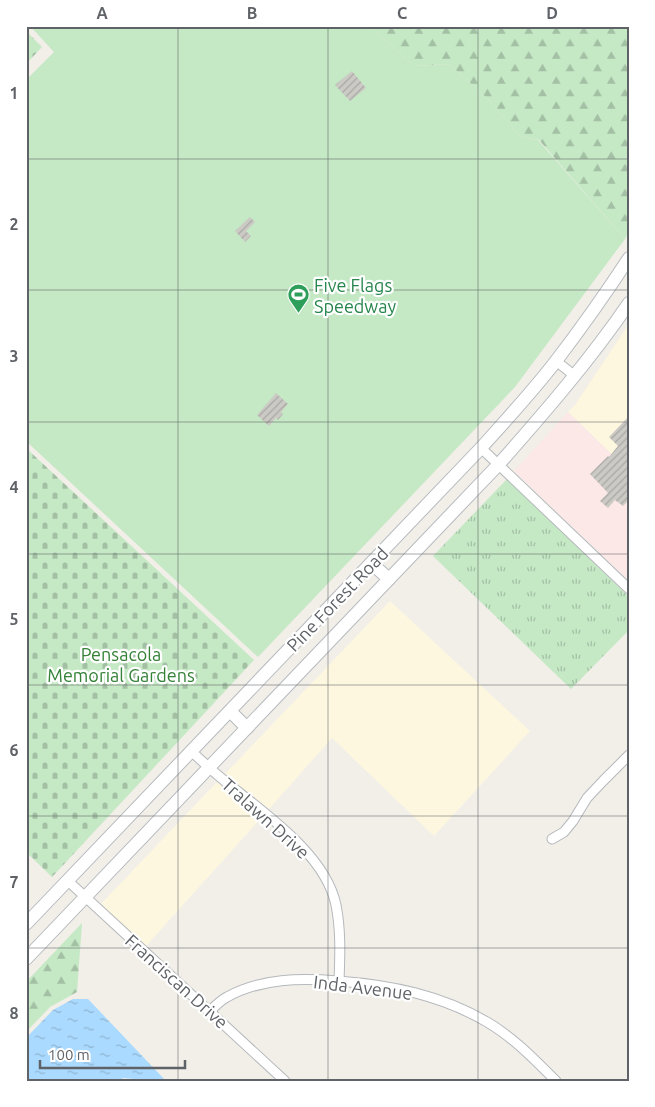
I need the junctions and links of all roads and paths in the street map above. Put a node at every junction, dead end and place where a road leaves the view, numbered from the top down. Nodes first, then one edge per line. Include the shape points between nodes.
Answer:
1 (629, 258) edge
2 (629, 303) edge
3 (556, 361) junction
4 (574, 376) junction
5 (481, 448) junction
6 (499, 464) junction
7 (372, 563) junction
8 (389, 579) junction
9 (629, 589) edge
10 (230, 711) junction
11 (247, 728) junction
12 (192, 751) junction
13 (629, 756) edge
14 (209, 767) junction
15 (552, 839) dead end
16 (68, 881) junction
17 (85, 897) junction
18 (26, 924) edge
19 (26, 959) edge
20 (339, 981) junction
21 (210, 1011) junction
22 (285, 1081) edge
23 (556, 1081) edge

1 - 3 main road, Pine Forest Road
2 - 4 main road, Pine Forest Road
3 - 4 street
3 - 5 main road, Pine Forest Road
4 - 6 main road, Pine Forest Road
5 - 6 street
5 - 7 main road, Pine Forest Road
6 - 8 main road, Pine Forest Road
6 - 9 street
7 - 8 main road
7 - 10 main road, Pine Forest Road
8 - 11 main road, Pine Forest Road
10 - 11 main road
10 - 12 main road, Pine Forest Road
11 - 14 main road, Pine Forest Road
12 - 14 street, Tralawn Drive
12 - 16 main road, Pine Forest Road
13 - 15 street via 587,798 564,832
14 - 17 main road, Pine Forest Road
14 - 20 street, Tralawn Drive via 283,828 322,871 336,904
16 - 17 street, Franciscan Drive
16 - 18 main road, Pine Forest Road
17 - 19 main road, Pine Forest Road
17 - 21 street, Franciscan Drive
20 - 21 street, Inda Avenue via 298,979 266,984 235,993
20 - 23 street, Inda Avenue via 401,989 467,1011 504,1034
21 - 22 street, Franciscan Drive

